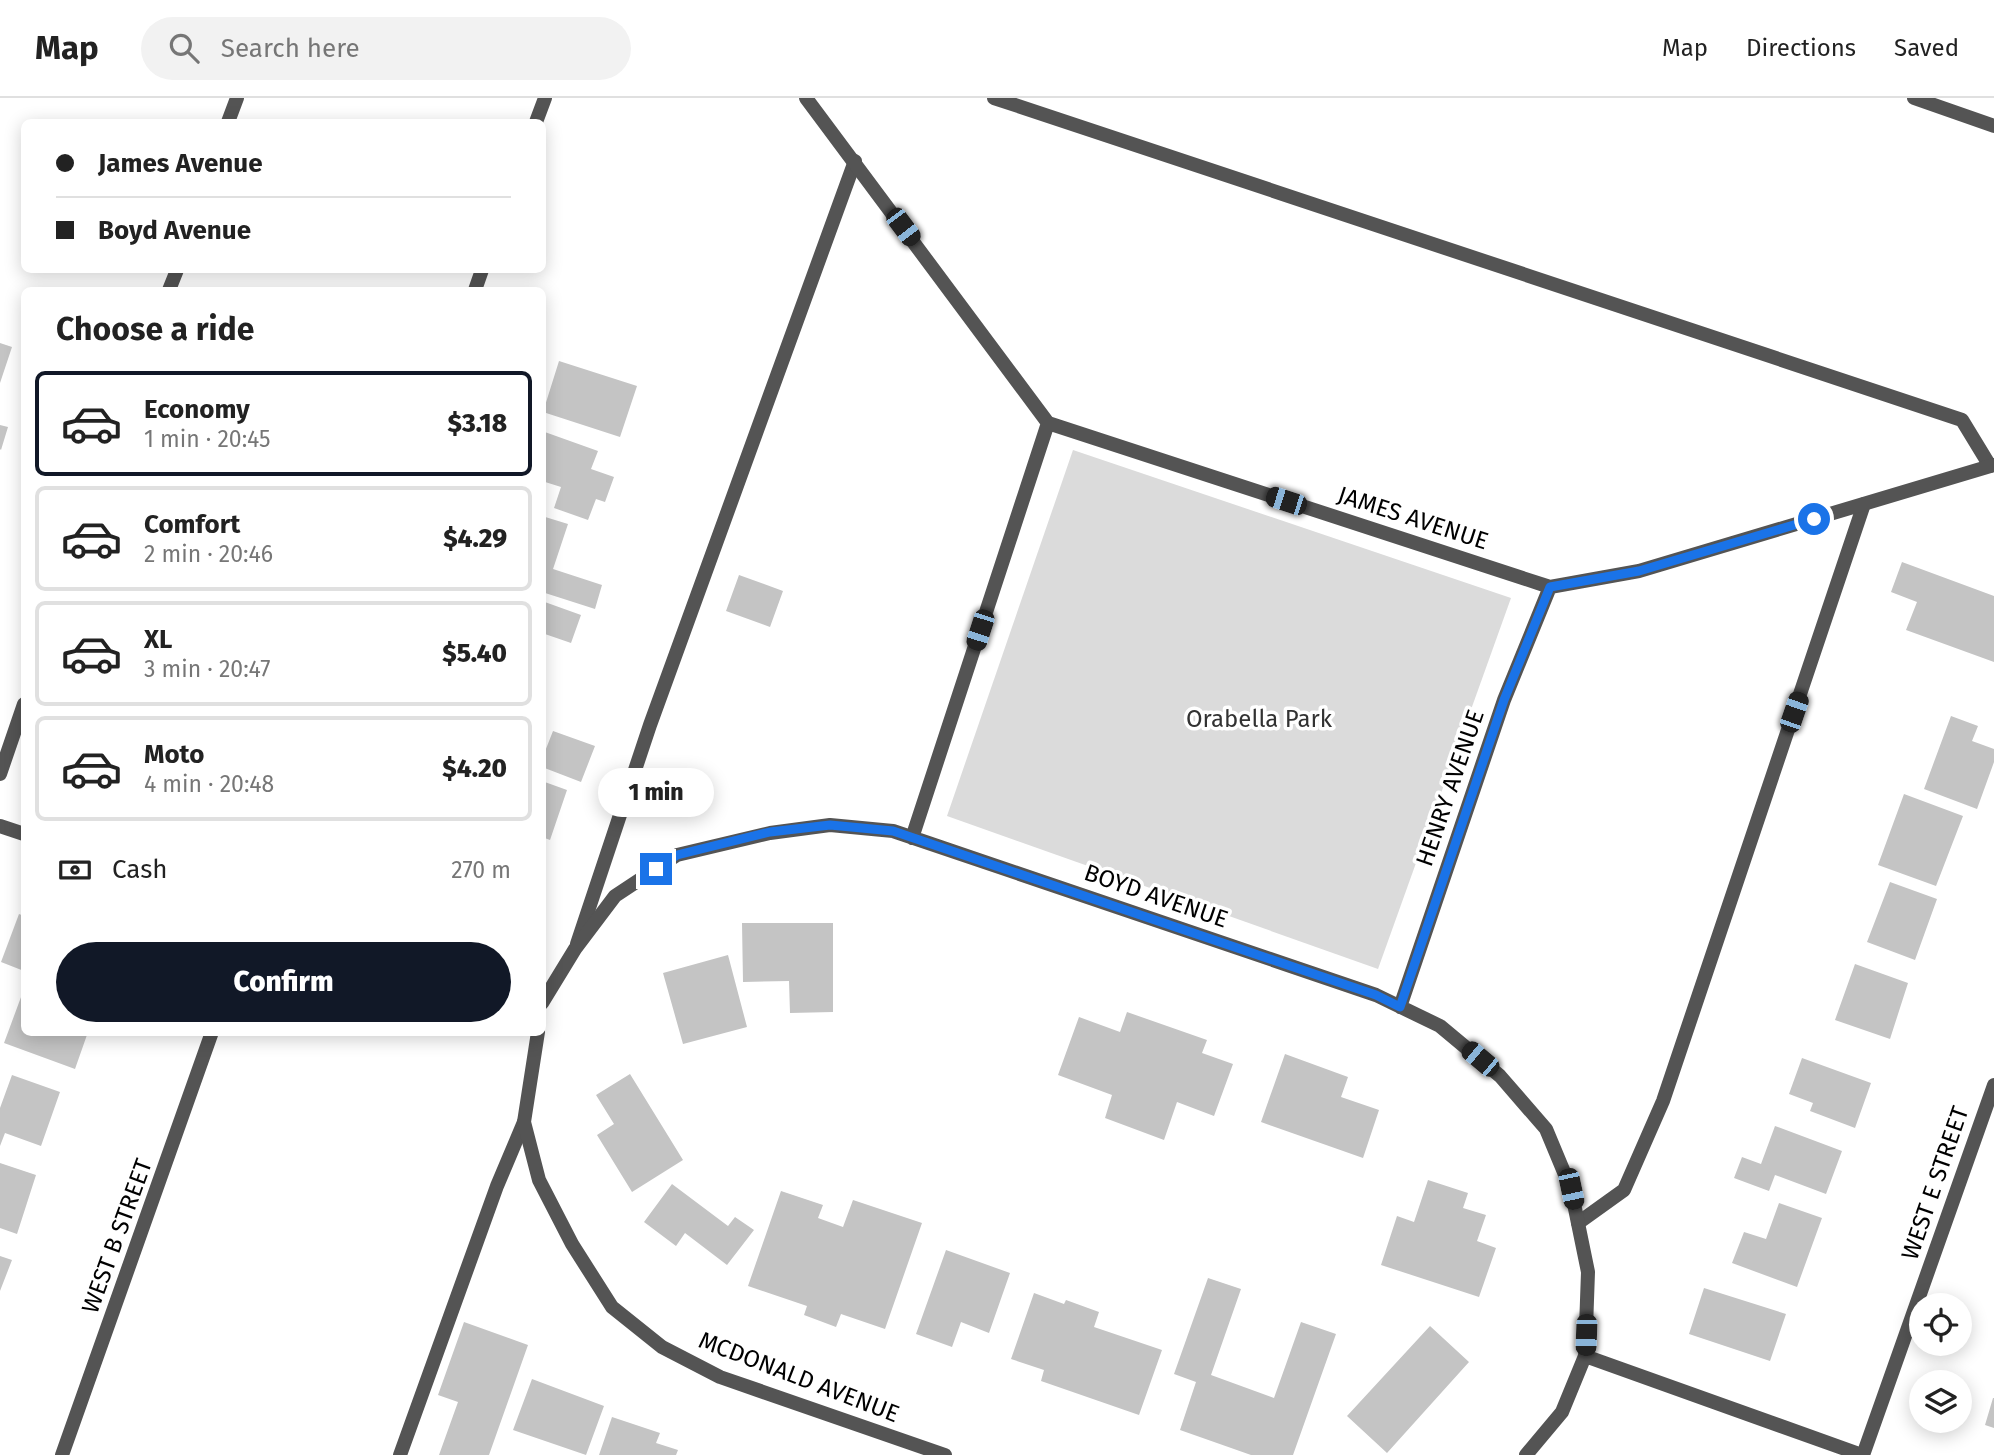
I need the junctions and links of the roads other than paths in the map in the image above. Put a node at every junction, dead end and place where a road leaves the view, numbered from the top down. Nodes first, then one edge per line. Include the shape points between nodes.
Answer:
1 (237, 98) edge
2 (545, 98) edge
3 (806, 98) edge
4 (995, 98) edge
5 (1913, 98) edge
6 (229, 119) edge
7 (537, 119) edge
8 (1994, 126) edge
9 (855, 161) junction
10 (1048, 423) junction
11 (1992, 466) edge
12 (1864, 504) junction
13 (1550, 587) junction
14 (21, 713) edge
15 (0, 774) edge
16 (0, 826) edge
17 (21, 833) edge
18 (912, 838) junction
19 (575, 949) junction
20 (546, 996) edge
21 (1400, 1007) junction
22 (211, 1036) edge
23 (537, 1036) edge
24 (1994, 1085) edge
25 (524, 1122) junction
26 (1578, 1223) junction
27 (1585, 1356) junction
28 (62, 1455) edge
29 (400, 1455) edge
30 (944, 1455) edge
31 (1526, 1455) edge
32 (1863, 1455) edge

1 - 6 street
2 - 7 street
3 - 9 street
4 - 11 street via 1962,420
5 - 8 street
9 - 10 street
9 - 19 street via 650,725
10 - 13 street, JAMES AVENUE
10 - 18 street
11 - 12 street, JAMES AVENUE
12 - 13 street, JAMES AVENUE via 1639,571
12 - 26 street via 1663,1101 1624,1190
13 - 21 street, HENRY AVENUE via 1504,700
14 - 15 street
16 - 17 street
18 - 19 street, BOYD AVENUE via 893,831 830,825 770,832 677,855 615,896
18 - 21 street, BOYD AVENUE
19 - 20 street, BOYD AVENUE
21 - 26 street, BOYD AVENUE via 1440,1026 1500,1076 1546,1129 1571,1189
22 - 28 street, WEST B STREET
23 - 25 street, MCDONALD AVENUE
24 - 32 street, WEST E STREET
25 - 29 street
25 - 30 street, MCDONALD AVENUE via 539,1180 572,1244 612,1307 662,1347 720,1377
26 - 27 street, BOYD AVENUE via 1588,1272
27 - 31 street via 1562,1412
27 - 32 street

